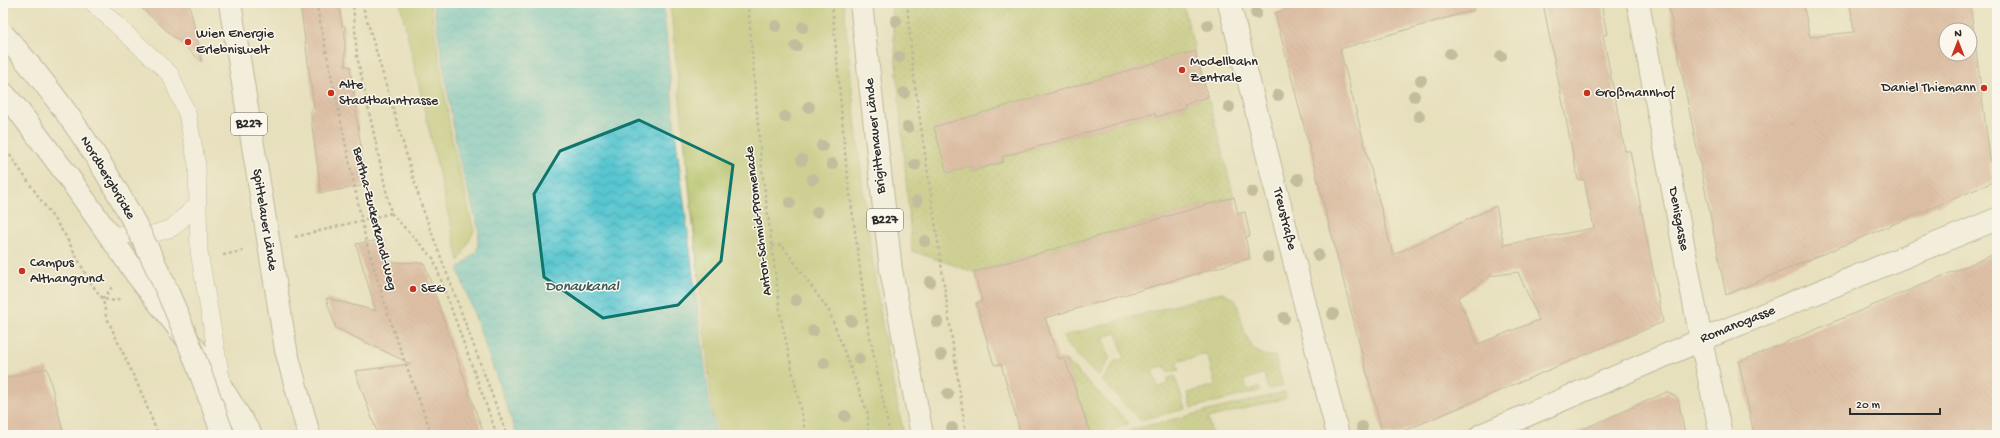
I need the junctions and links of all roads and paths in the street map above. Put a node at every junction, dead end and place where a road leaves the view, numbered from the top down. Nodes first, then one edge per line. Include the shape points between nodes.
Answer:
1 (93, 3) edge
2 (230, 3) edge
3 (316, 3) edge
4 (353, 3) edge
5 (362, 3) edge
6 (748, 3) edge
7 (832, 3) edge
8 (861, 3) edge
9 (906, 3) edge
10 (1230, 3) edge
11 (1638, 3) edge
12 (3, 34) edge
13 (3, 93) edge
14 (3, 145) edge
15 (196, 205) junction
16 (391, 213) junction
17 (1997, 219) edge
18 (110, 235) junction
19 (292, 238) dead end
20 (772, 246) junction
21 (137, 275) junction
22 (116, 284) dead end
23 (102, 299) junction
24 (1701, 340) junction
25 (224, 390) junction
26 (158, 435) edge
27 (223, 435) edge
28 (251, 435) edge
29 (309, 435) edge
30 (432, 435) edge
31 (497, 435) edge
32 (507, 435) edge
33 (806, 435) edge
34 (868, 435) edge
35 (890, 435) edge
36 (922, 435) edge
37 (966, 435) edge
38 (1338, 435) edge
39 (1481, 435) edge
40 (1721, 435) edge

1 - 15 lane via 170,74 187,113 197,165
2 - 29 main road, Spittelauer Lände / B227 via 286,350
3 - 30 path, Bertha-Zuckerkandl-Weg, bridge via 366,241 391,324
4 - 16 path via 357,56
5 - 32 path via 421,204
6 - 20 path, Anton-Schmid-Promenade via 761,160
7 - 35 path via 846,164 867,322
8 - 36 main road, Brigittenauer Lände / B227 via 891,270
9 - 37 path via 913,71
10 - 38 main road, Treustraße
11 - 24 main road, Denisgasse
12 - 27 main road, Nordbergbrücke, bridge via 51,93 118,194 174,309
13 - 18 main road, Nordbergbrücke via 54,157
14 - 23 path via 64,235
15 - 18 lane via 172,228 153,234
15 - 25 lane via 198,252
16 - 19 path
16 - 31 path via 433,258
17 - 24 main road, Romanogasse
18 - 21 main road, Nordbergbrücke
20 - 33 path, Anton-Schmid-Promenade via 781,318
20 - 34 path via 782,245 829,311 868,414
21 - 23 path via 130,293 115,301
21 - 25 main road, Nordbergbrücke
22 - 23 path
23 - 26 path via 106,316
24 - 39 main road, Romanogasse
24 - 40 main road, Denisgasse
25 - 28 main road, Nordbergbrücke

